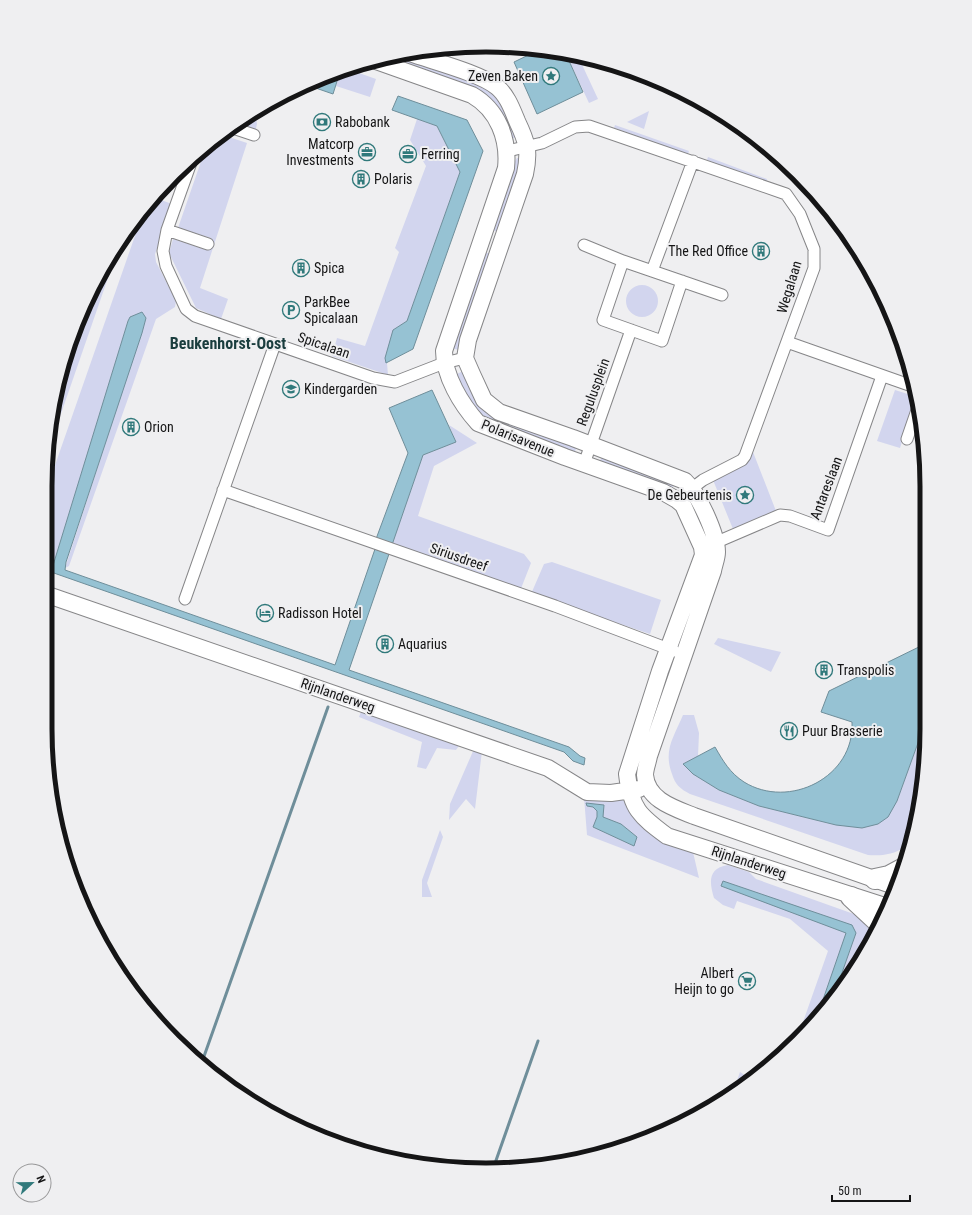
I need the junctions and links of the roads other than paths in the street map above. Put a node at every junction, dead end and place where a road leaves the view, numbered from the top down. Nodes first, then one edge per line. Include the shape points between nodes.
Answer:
1 (422, 57) edge
2 (390, 63) edge
3 (238, 130) edge
4 (254, 135) dead end
5 (528, 147) junction
6 (508, 151) junction
7 (693, 161) junction
8 (188, 171) edge
9 (168, 230) junction
10 (481, 240) junction
11 (208, 244) dead end
12 (584, 245) dead end
13 (500, 248) junction
14 (623, 261) junction
15 (652, 271) junction
16 (682, 281) junction
17 (722, 295) dead end
18 (631, 330) junction
19 (787, 342) junction
20 (275, 344) junction
21 (465, 358) junction
22 (444, 363) junction
23 (882, 376) junction
24 (908, 385) edge
25 (914, 418) edge
26 (907, 439) dead end
27 (590, 445) junction
28 (584, 464) junction
29 (692, 487) junction
30 (223, 490) junction
31 (677, 500) junction
32 (709, 545) junction
33 (52, 596) edge
34 (184, 599) dead end
35 (668, 649) junction
36 (684, 655) junction
37 (648, 787) junction
38 (629, 791) junction
39 (896, 872) edge
40 (875, 879) junction
41 (891, 885) edge
42 (851, 897) junction
43 (882, 905) edge
44 (876, 920) edge

1 - 5 street via 485,79 497,87 507,100
2 - 6 street via 484,102 499,126
3 - 4 street
5 - 6 street, Wegalaan
5 - 7 street, Wegalaan via 583,125
5 - 13 street via 529,158 525,174
6 - 10 street via 506,168
7 - 15 street
7 - 19 street, Wegalaan via 786,194 800,214 814,249 814,268
8 - 9 street, Spicalaan
9 - 11 street
9 - 20 street, Spicalaan via 163,251 166,266 186,309 195,316
10 - 13 street
10 - 22 street via 448,334
12 - 14 street
13 - 21 street via 468,340
14 - 15 street
14 - 18 street via 603,320
15 - 16 street
16 - 17 street
16 - 18 street via 662,341
18 - 27 street, Regulusplein
19 - 23 street
19 - 29 street, Wegalaan via 745,456
20 - 22 street, Spicalaan via 373,378 395,382
20 - 30 street
21 - 22 street, Spicalaan
21 - 27 street, Polarisavenue via 484,400 499,412
22 - 28 street, Polarisavenue via 467,411 478,423
23 - 24 street
23 - 32 street, Antareslaan via 828,530 790,516 780,515
25 - 26 street
27 - 28 street, Regulusplein
27 - 29 street, Polarisavenue via 669,473
28 - 31 street, Polarisavenue via 663,492
29 - 31 street, Wegalaan
29 - 32 street, Polarisavenue via 708,521
30 - 34 street
30 - 35 street, Siriusdreef via 556,606
31 - 32 street, Polarisavenue
32 - 35 street, Polarisavenue
32 - 36 street, Polarisavenue via 717,553 713,571
33 - 38 street, Rijnlanderweg via 548,768 587,792
35 - 36 street, Siriusdreef
35 - 38 street, Polarisavenue via 627,774
36 - 37 street, Polarisavenue via 649,756 645,774
37 - 38 street, Rijnlanderweg
37 - 40 street, Rijnlanderweg via 654,796 663,802 694,816
38 - 42 street, Rijnlanderweg via 634,806 644,818 667,836
39 - 40 highway
40 - 41 street, Rijnlanderweg
42 - 43 street, Rijnlanderweg
42 - 44 highway

